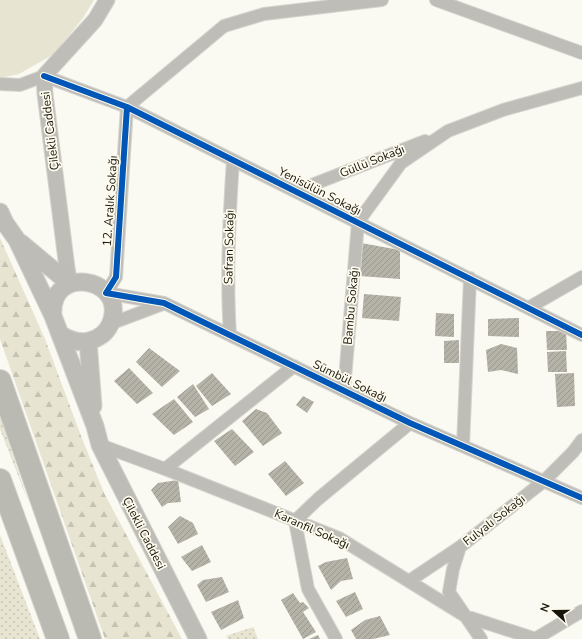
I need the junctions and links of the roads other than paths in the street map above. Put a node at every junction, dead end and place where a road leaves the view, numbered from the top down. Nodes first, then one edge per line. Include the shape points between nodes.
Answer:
1 (107, 0) edge
2 (382, 0) edge
3 (436, 0) edge
4 (366, 1) edge
5 (582, 53) edge
6 (44, 76) junction
7 (0, 84) edge
8 (582, 88) edge
9 (127, 107) junction
10 (448, 132) junction
11 (233, 160) junction
12 (296, 192) junction
13 (0, 212) edge
14 (358, 222) junction
15 (17, 240) junction
16 (582, 277) edge
17 (470, 278) junction
18 (70, 284) junction
19 (106, 293) junction
20 (164, 303) junction
21 (528, 308) junction
22 (53, 316) junction
23 (110, 324) junction
24 (60, 334) junction
25 (230, 335) junction
26 (582, 335) edge
27 (88, 341) junction
28 (294, 366) junction
29 (0, 381) edge
30 (344, 391) junction
31 (410, 423) junction
32 (95, 426) junction
33 (582, 440) edge
34 (100, 445) junction
35 (463, 446) junction
36 (165, 468) junction
37 (0, 480) edge
38 (544, 482) junction
39 (582, 498) edge
40 (296, 521) junction
41 (460, 547) junction
42 (409, 581) junction
43 (582, 611) edge
44 (466, 616) junction
45 (58, 639) edge
46 (90, 639) edge
47 (198, 639) edge
48 (336, 639) edge
49 (481, 639) edge
50 (536, 639) edge

1 - 6 street, Çilekli Caddesi via 95,20
2 - 4 street
3 - 5 street
4 - 9 street via 264,14 224,26
6 - 7 street via 20,85
6 - 9 street, Yenisülün Sokağı
6 - 18 street, Çilekli Caddesi
8 - 10 street, Güllü Sokağı via 503,110
9 - 11 street, Yenisülün Sokağı
9 - 19 street, 12. Aralık Sokağı via 116,278
10 - 12 street, Güllü Sokağı
10 - 14 street, Güllü Sokağı via 401,163
11 - 12 street, Yenisülün Sokağı
11 - 25 street, Safran Sokağı via 228,268
12 - 14 street, Yenisülün Sokağı
13 - 15 main road
14 - 17 street, Yenisülün Sokağı
14 - 30 street, Bambu Sokağı
15 - 18 main road
15 - 22 main road, Çilekli Caddesi
16 - 21 street
17 - 21 street, Yenisülün Sokağı
17 - 35 street
18 - 19 main road via 96,284
18 - 22 main road via 56,297 52,308
19 - 20 street, Sümbül Sokağı
19 - 23 main road via 113,310
20 - 23 street
20 - 25 street, Sümbül Sokağı
21 - 26 street, Yenisülün Sokağı
22 - 24 main road, Çilekli Caddesi
23 - 27 main road via 99,337
24 - 27 main road via 77,342
24 - 32 main road, Çilekli Caddesi
25 - 28 street, Sümbül Sokağı
27 - 32 main road, Çilekli Caddesi
28 - 30 street, Sümbül Sokağı
28 - 36 street
29 - 46 highway
30 - 31 street, Sümbül Sokağı
31 - 35 street, Sümbül Sokağı
31 - 40 street via 318,499
32 - 34 main road, Çilekli Caddesi
33 - 38 street, Fulyalı Sokağı
34 - 36 street, Karanfil Sokağı
34 - 47 main road, Çilekli Caddesi
35 - 38 street, Sümbül Sokağı
36 - 40 street, Karanfil Sokağı
37 - 45 highway
38 - 39 street, Sümbül Sokağı
38 - 41 street, Fulyalı Sokağı
40 - 42 street, Karanfil Sokağı via 339,538
40 - 48 street via 308,589
41 - 42 street
41 - 44 street, Fulyalı Sokağı via 449,592
42 - 44 street, Karanfil Sokağı
43 - 50 street
44 - 49 street, Fulyalı Sokağı
44 - 50 street, Karanfil Sokağı

